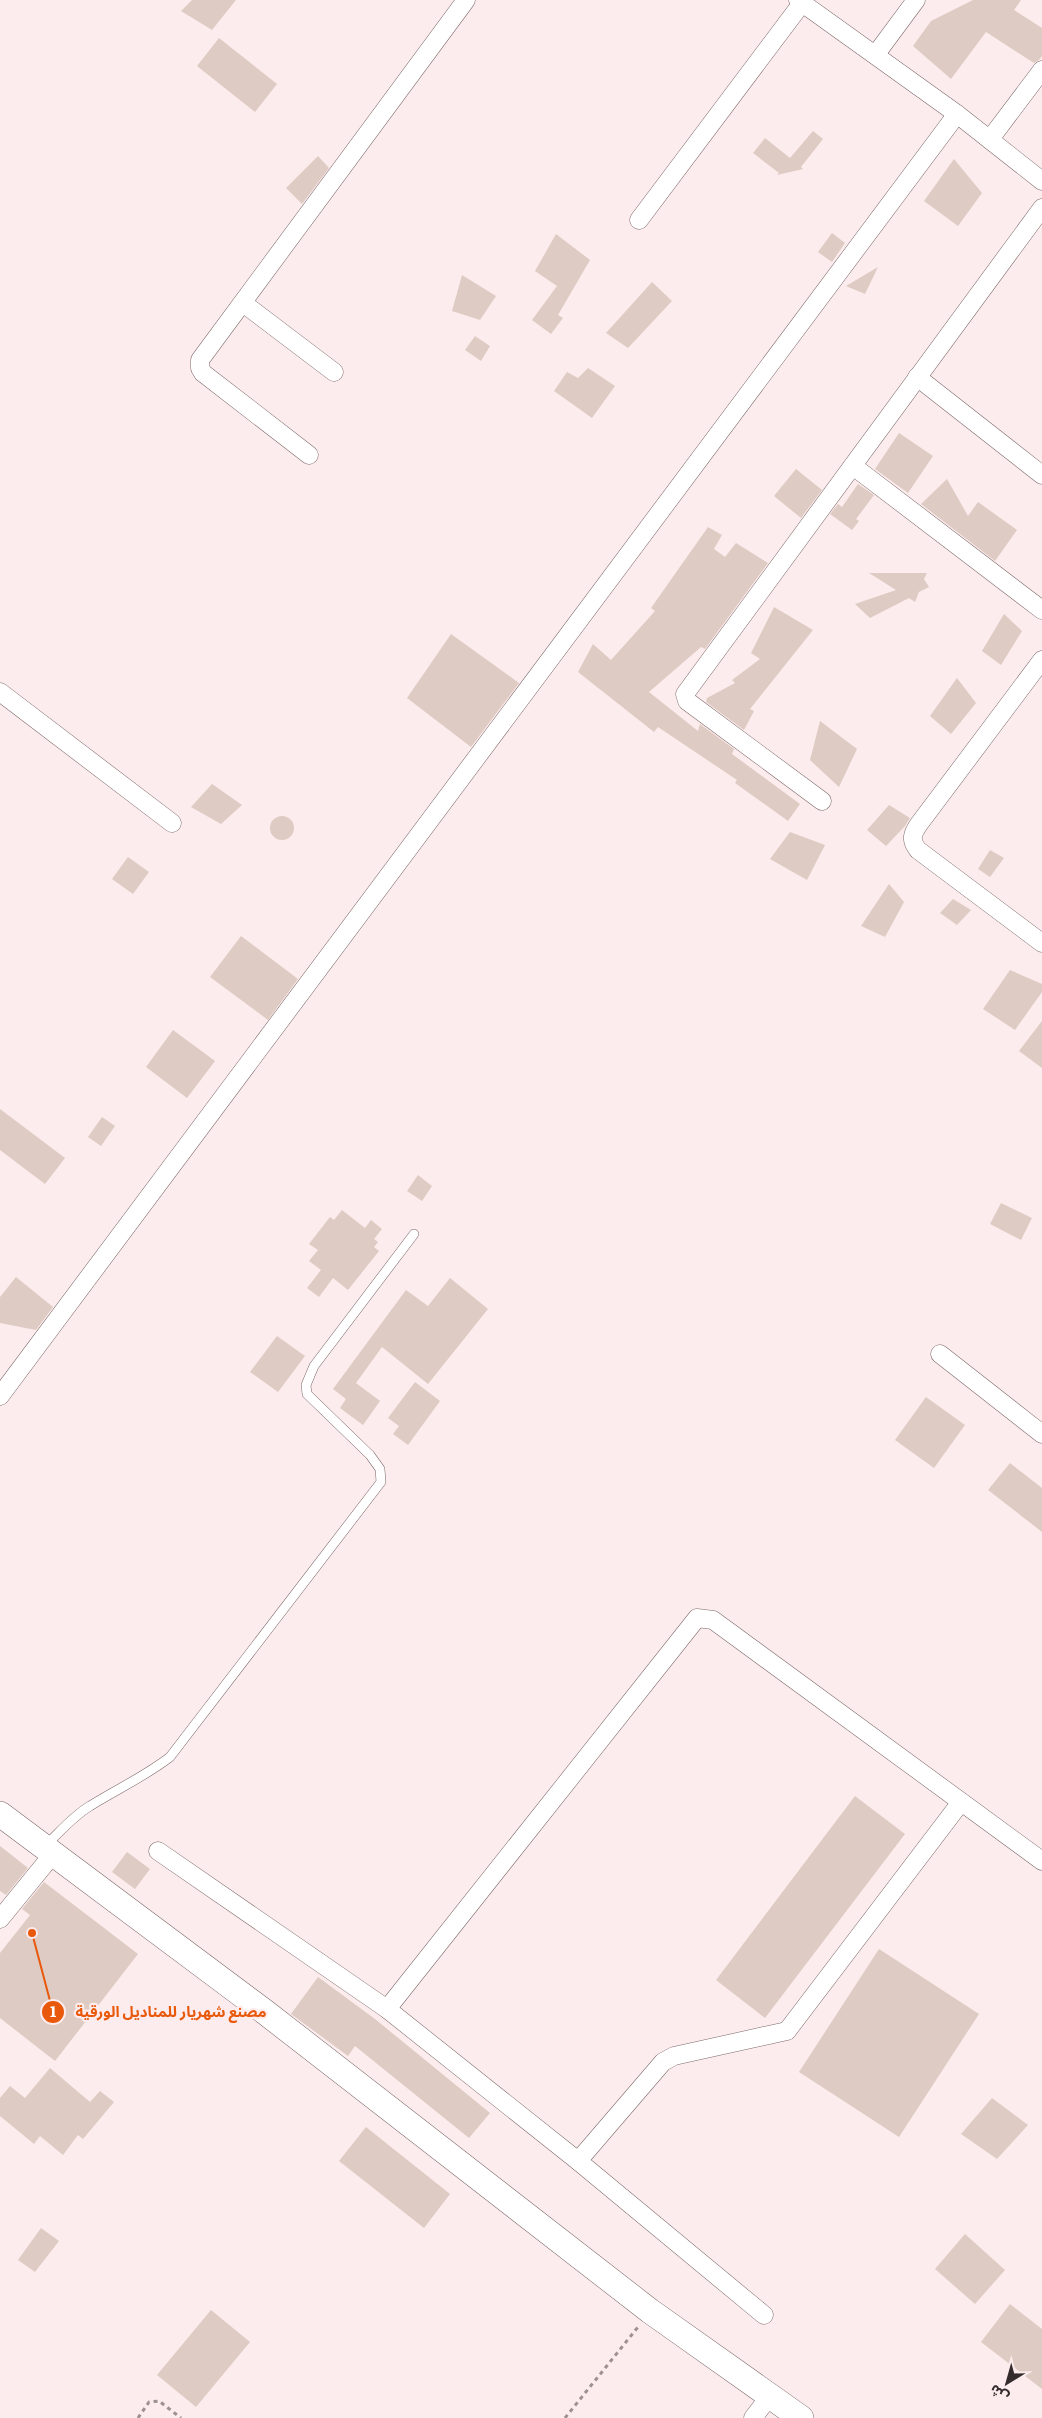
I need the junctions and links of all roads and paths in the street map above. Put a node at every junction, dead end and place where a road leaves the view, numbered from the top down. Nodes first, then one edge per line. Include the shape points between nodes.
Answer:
1 (466, 0) edge
2 (916, 0) edge
3 (800, 2) edge
4 (876, 54) junction
5 (1042, 70) edge
6 (957, 114) junction
7 (990, 139) junction
8 (1042, 182) edge
9 (1042, 208) edge
10 (640, 220) dead end
11 (243, 303) junction
12 (334, 372) dead end
13 (917, 377) junction
14 (309, 455) dead end
15 (853, 466) junction
16 (1042, 475) edge
17 (1042, 610) edge
18 (1042, 660) edge
19 (0, 692) edge
20 (822, 801) dead end
21 (172, 822) dead end
22 (1042, 944) edge
23 (414, 1234) dead end
24 (940, 1354) dead end
25 (0, 1396) edge
26 (1042, 1434) edge
27 (961, 1802) junction
28 (0, 1814) edge
29 (49, 1851) junction
30 (158, 1852) dead end
31 (1042, 1861) edge
32 (0, 1919) edge
33 (387, 2009) junction
34 (578, 2160) junction
35 (650, 2311) junction
36 (764, 2315) dead end
37 (769, 2396) junction
38 (138, 2418) edge
39 (181, 2418) edge
40 (565, 2418) edge
41 (753, 2418) edge
42 (800, 2418) edge

1 - 11 street
2 - 4 street
3 - 4 street
3 - 10 street
4 - 6 street
5 - 7 street
6 - 7 street
6 - 25 street
7 - 8 street
9 - 13 street
11 - 12 street
11 - 14 street via 200,360 200,368
13 - 15 street
13 - 16 street
15 - 17 street
15 - 20 street via 685,694 687,701
18 - 22 street via 919,824 912,843
19 - 21 street
23 - 29 lane via 314,1366 306,1385 307,1394 370,1455 380,1469 381,1482 170,1757 135,1782 77,1815
24 - 26 street
27 - 31 street
27 - 33 street via 713,1620 698,1618
27 - 34 street via 787,2031 674,2056 662,2062
28 - 29 main road
29 - 32 street
29 - 35 main road via 265,2012
30 - 33 street
33 - 34 street
34 - 36 street
35 - 37 main road
35 - 40 path
37 - 41 street
37 - 42 main road
38 - 39 path via 149,2402 159,2401

